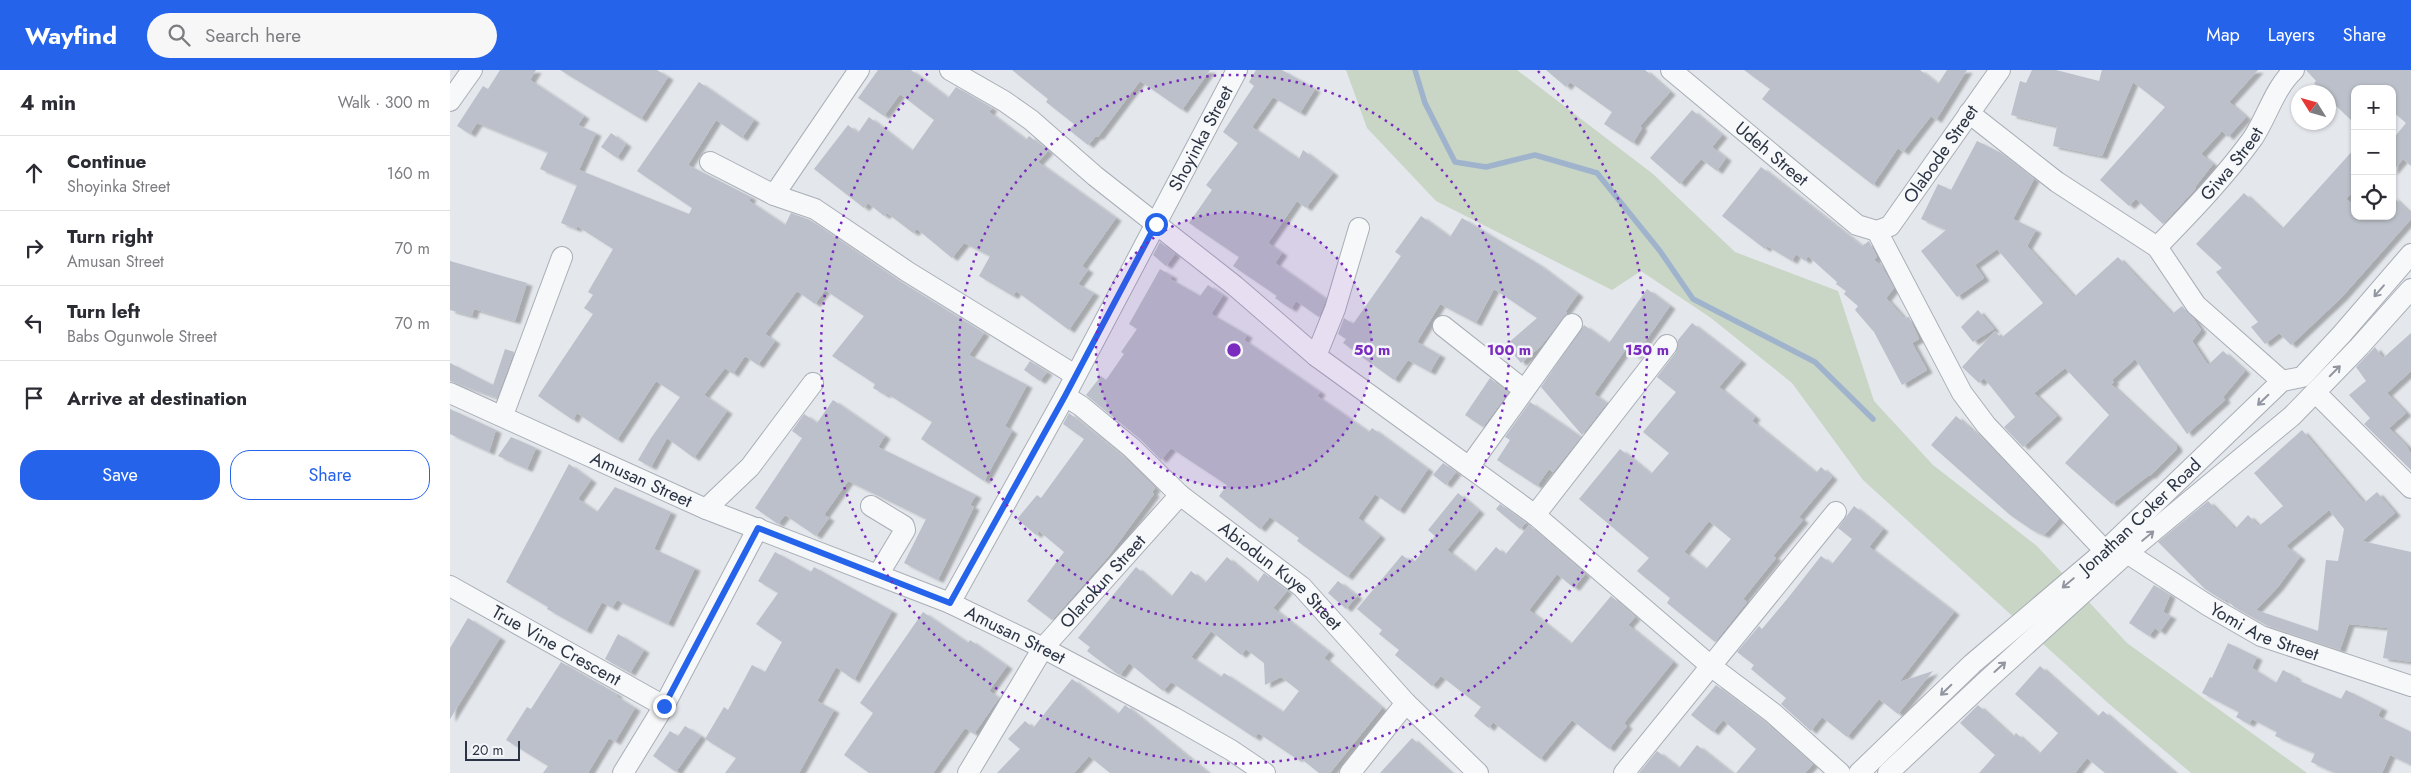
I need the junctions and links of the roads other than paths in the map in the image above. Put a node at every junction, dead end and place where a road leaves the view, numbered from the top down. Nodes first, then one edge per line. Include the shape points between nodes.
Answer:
1 (472, 70) edge
2 (859, 70) edge
3 (950, 70) edge
4 (1237, 70) edge
5 (1671, 70) edge
6 (2000, 70) edge
7 (2294, 70) edge
8 (450, 101) edge
9 (1969, 113) junction
10 (710, 162) dead end
11 (774, 194) junction
12 (1156, 224) junction
13 (1359, 228) dead end
14 (1877, 231) junction
15 (2157, 247) junction
16 (2411, 254) edge
17 (562, 257) dead end
18 (2411, 289) edge
19 (1572, 324) dead end
20 (1443, 326) dead end
21 (1667, 345) dead end
22 (1316, 356) junction
23 (1075, 375) junction
24 (2282, 381) junction
25 (813, 383) dead end
26 (1524, 390) junction
27 (2315, 392) junction
28 (450, 393) edge
29 (1065, 396) junction
30 (503, 415) junction
31 (1469, 467) junction
32 (2411, 488) edge
33 (1180, 495) junction
34 (871, 506) dead end
35 (706, 509) junction
36 (1836, 512) dead end
37 (1535, 515) junction
38 (758, 528) junction
39 (2105, 551) junction
40 (2128, 553) junction
41 (878, 575) junction
42 (450, 586) edge
43 (950, 603) junction
44 (1043, 648) junction
45 (1712, 667) junction
46 (2411, 686) edge
47 (1406, 704) junction
48 (664, 706) junction
49 (623, 773) edge
50 (968, 773) edge
51 (1265, 773) edge
52 (1350, 773) edge
53 (1478, 773) edge
54 (1624, 773) edge
55 (1840, 773) edge
56 (1859, 773) edge
57 (1888, 773) edge

1 - 8 street
2 - 11 street
3 - 12 street via 1011,106
4 - 12 street, Shoyinka Street
5 - 14 street, Udeh Street via 1857,225
6 - 9 street, Olabode Street
7 - 15 street, Giwa Street via 2282,81 2254,135 2222,180
9 - 14 street, Olabode Street via 1890,226
9 - 15 street via 2057,182
10 - 11 street
11 - 23 street via 815,209 908,272
12 - 22 street
12 - 23 street, Shoyinka Street
13 - 22 street via 1335,309
14 - 39 street via 1962,393 1986,425
15 - 24 street via 2196,305
16 -> 24 street, Jonathan Coker Road via 2302,377
17 - 30 street
27 -> 18 street, Jonathan Coker Road
19 - 26 street
20 - 26 street
21 - 37 street
22 - 31 street
23 - 29 street, Shoyinka Street
24 -> 39 street, Jonathan Coker Road
25 - 35 street via 750,467
26 - 31 street
27 - 32 street
40 -> 27 street, Jonathan Coker Road via 2292,416
28 - 30 street, Amusan Street
29 - 33 street, Abiodun Kuye Street via 1132,448
29 - 43 street, Shoyinka Street
30 - 35 street, Amusan Street
31 - 37 street
33 - 44 street, Olarokun Street
33 - 47 street, Abiodun Kuye Street via 1302,587
34 - 41 street via 904,526
35 - 38 street, Amusan Street
36 - 45 street
37 - 45 street
38 - 41 street, Amusan Street
38 - 48 street
39 -> 56 street, Jonathan Coker Road via 1972,664
40 - 46 street, Yomi Are Street via 2261,636
57 -> 40 street, Jonathan Coker Road
41 - 43 street, Amusan Street
42 - 48 street, True Vine Crescent
43 - 44 street, Amusan Street
44 - 50 street, Olarokun Street
44 - 51 street, Amusan Street via 1173,717
45 - 54 street
45 - 55 street via 1773,713
47 - 52 street
47 - 53 street, Abiodun Kuye Street
48 - 49 street

